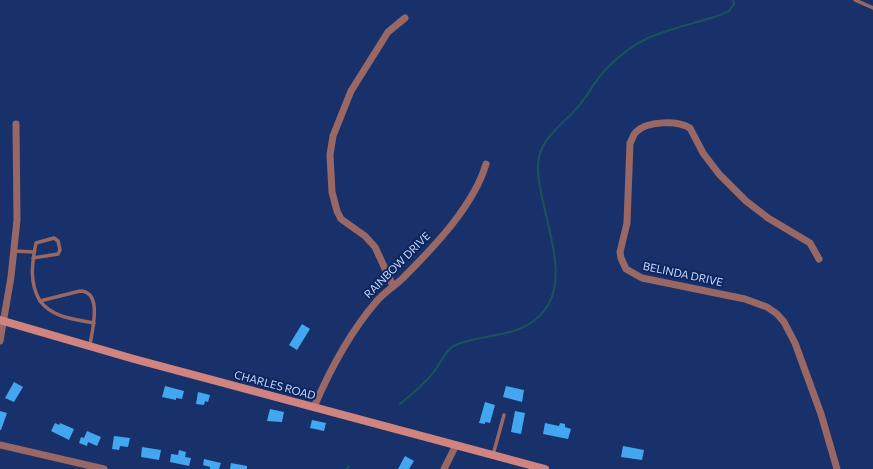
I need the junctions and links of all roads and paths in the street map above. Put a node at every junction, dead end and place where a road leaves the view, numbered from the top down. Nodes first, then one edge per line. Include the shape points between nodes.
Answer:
1 (855, 0) edge
2 (873, 8) edge
3 (405, 18) dead end
4 (16, 124) dead end
5 (486, 164) dead end
6 (14, 251) junction
7 (34, 252) junction
8 (33, 258) junction
9 (819, 259) dead end
10 (393, 286) junction
11 (40, 301) junction
12 (2, 321) edge
13 (94, 324) junction
14 (0, 341) edge
15 (89, 346) junction
16 (314, 407) junction
17 (504, 415) dead end
18 (0, 445) edge
19 (456, 445) junction
20 (493, 455) junction
21 (104, 469) edge
22 (444, 469) edge
23 (546, 469) edge
24 (837, 469) edge

1 - 2 lane
3 - 10 street via 388,32 351,91 333,136 330,155 332,192 337,211 341,218 365,236 374,247
4 - 6 street via 18,185
5 - 10 street, RAINBOW DRIVE via 479,187 467,204 426,254
6 - 7 lane
6 - 12 street
7 - 8 lane
7 - 8 lane via 36,243 54,238 58,241 58,254
8 - 11 lane via 31,269
9 - 24 street, BELINDA DRIVE via 810,243 768,218 719,174 703,153 690,128 676,124 651,124 635,133 630,143 626,223 620,252 623,265 642,278 745,299 767,307 784,322 791,332 821,414
10 - 16 street, RAINBOW DRIVE via 358,325
11 - 13 lane via 46,309 56,314
11 - 13 lane via 86,291 90,294 96,312
12 - 14 street
12 - 15 street, CHARLES ROAD
13 - 15 lane
15 - 16 street, CHARLES ROAD
16 - 19 street, CHARLES ROAD
17 - 20 lane
18 - 21 street
19 - 20 street, CHARLES ROAD
19 - 22 street
20 - 23 street, CHARLES ROAD

